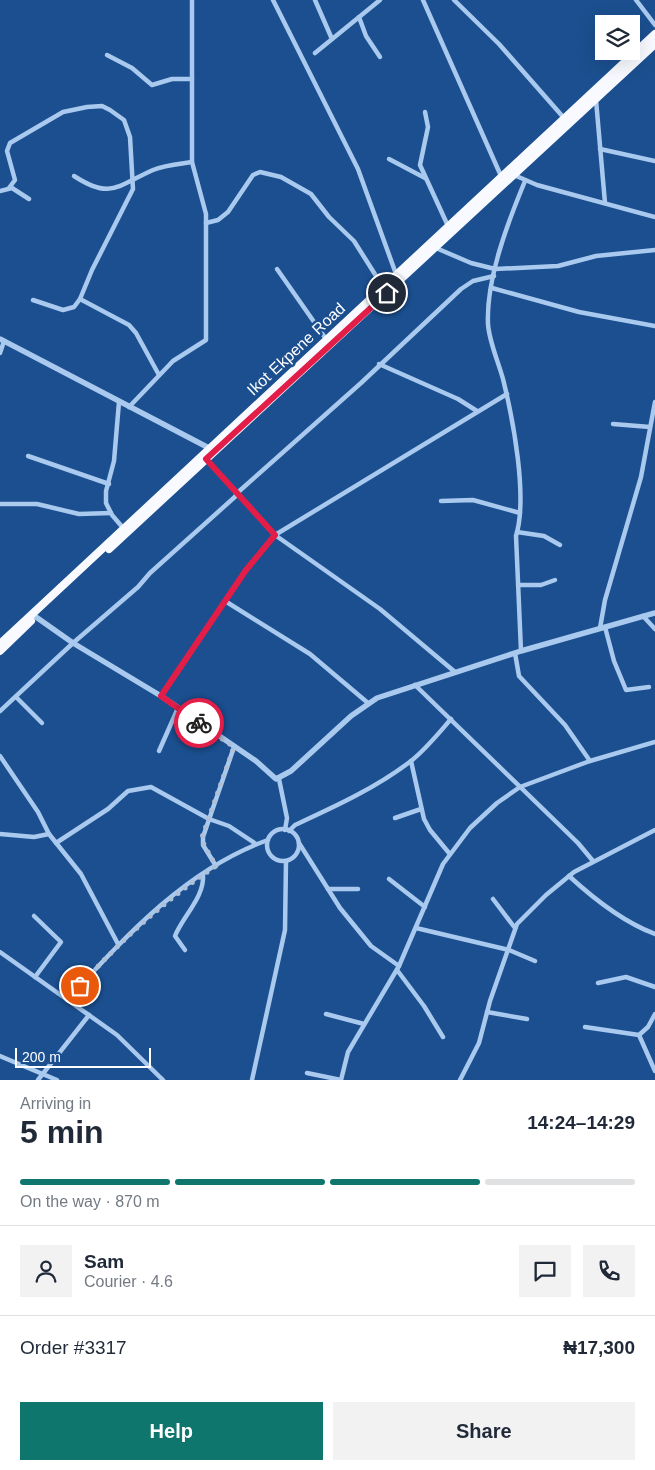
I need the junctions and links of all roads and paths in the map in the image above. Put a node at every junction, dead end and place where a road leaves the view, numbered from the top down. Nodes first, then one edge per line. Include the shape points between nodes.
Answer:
1 (192, 0) edge
2 (273, 0) edge
3 (316, 0) edge
4 (380, 0) edge
5 (423, 0) edge
6 (454, 0) edge
7 (636, 0) edge
8 (358, 17) junction
9 (655, 25) edge
10 (655, 34) edge
11 (332, 39) junction
12 (655, 44) edge
13 (316, 53) dead end
14 (107, 55) dead end
15 (380, 58) dead end
16 (192, 79) junction
17 (596, 99) junction
18 (425, 112) dead end
19 (564, 118) junction
20 (600, 149) junction
21 (389, 159) dead end
22 (655, 161) edge
23 (192, 162) junction
24 (514, 175) junction
25 (74, 176) dead end
26 (501, 176) junction
27 (426, 178) junction
28 (526, 181) junction
29 (134, 182) junction
30 (9, 188) junction
31 (0, 191) edge
32 (30, 199) dead end
33 (605, 203) junction
34 (655, 217) edge
35 (206, 224) junction
36 (448, 226) junction
37 (436, 248) junction
38 (655, 250) edge
39 (495, 269) junction
40 (278, 270) dead end
41 (396, 274) junction
42 (494, 276) junction
43 (383, 287) junction
44 (492, 288) junction
45 (80, 299) junction
46 (33, 300) dead end
47 (655, 326) edge
48 (326, 339) junction
49 (2, 340) edge
50 (0, 354) edge
51 (379, 364) junction
52 (159, 375) junction
53 (507, 394) junction
54 (120, 402) junction
55 (655, 402) edge
56 (129, 407) junction
57 (477, 410) junction
58 (613, 424) dead end
59 (650, 426) junction
60 (649, 434) junction
61 (655, 434) edge
62 (209, 448) junction
63 (28, 456) dead end
64 (206, 459) junction
65 (109, 484) junction
66 (236, 495) junction
67 (441, 501) dead end
68 (0, 504) edge
69 (111, 513) junction
70 (520, 513) junction
71 (125, 530) junction
72 (518, 532) junction
73 (275, 535) junction
74 (560, 545) dead end
75 (555, 580) dead end
76 (518, 585) junction
77 (225, 601) junction
78 (655, 612) edge
79 (643, 616) junction
80 (36, 617) junction
81 (602, 627) junction
82 (655, 629) edge
83 (73, 643) junction
84 (1, 645) edge
85 (518, 652) junction
86 (455, 672) junction
87 (416, 684) junction
88 (650, 687) dead end
89 (161, 696) junction
90 (16, 697) junction
91 (368, 702) junction
92 (178, 708) junction
93 (0, 711) edge
94 (451, 719) junction
95 (42, 723) dead end
96 (655, 742) edge
97 (234, 747) junction
98 (160, 751) dead end
99 (0, 756) edge
100 (411, 761) junction
101 (590, 762) junction
102 (279, 779) junction
103 (520, 787) junction
104 (421, 809) junction
105 (395, 818) dead end
106 (209, 819) junction
107 (287, 830) junction
108 (655, 830) edge
109 (0, 834) edge
110 (49, 834) junction
111 (268, 840) junction
112 (56, 843) junction
113 (299, 843) junction
114 (256, 844) junction
115 (449, 853) junction
116 (286, 861) junction
117 (593, 861) junction
118 (216, 866) junction
119 (203, 874) junction
120 (569, 876) junction
121 (389, 879) dead end
122 (328, 889) junction
123 (358, 890) dead end
124 (493, 898) dead end
125 (426, 907) junction
126 (34, 916) dead end
127 (416, 928) junction
128 (516, 928) junction
129 (655, 934) edge
130 (118, 944) junction
131 (185, 950) dead end
132 (509, 950) junction
133 (0, 952) edge
134 (536, 961) dead end
135 (398, 968) junction
136 (35, 977) junction
137 (598, 983) dead end
138 (655, 987) edge
139 (67, 1000) junction
140 (488, 1012) junction
141 (326, 1014) dead end
142 (655, 1014) edge
143 (89, 1015) junction
144 (527, 1019) dead end
145 (364, 1024) junction
146 (585, 1027) dead end
147 (639, 1035) junction
148 (443, 1037) dead end
149 (0, 1056) edge
150 (655, 1070) edge
151 (307, 1072) dead end
152 (43, 1074) junction
153 (38, 1080) edge
154 (57, 1080) edge
155 (163, 1080) edge
156 (252, 1080) edge
157 (341, 1080) edge
158 (460, 1080) edge

1 - 16 street
2 - 41 street via 358,169
3 - 11 street
4 - 8 street
5 - 26 street
6 - 19 street via 499,44
7 - 9 street
8 - 11 street
8 - 15 street
10 - 19 highway, Ikot Ekpene Road
11 - 13 street
12 - 17 highway, Ikot Ekpene Road
14 - 16 street via 132,68 152,85 172,79
16 - 23 street
17 - 20 street
17 - 24 highway, Ikot Ekpene Road
18 - 27 street via 428,127 420,165
19 - 26 highway, Ikot Ekpene Road
20 - 22 street
20 - 33 street
21 - 27 street
23 - 29 street via 156,169
23 - 35 street via 205,203
24 - 28 street
24 - 37 highway, Ikot Ekpene Road
25 - 29 street via 92,188 100,189
26 - 36 highway, Ikot Ekpene Road
27 - 36 street
28 - 33 street
28 - 39 street
29 - 30 street via 130,137 124,120 102,106 94,106 63,112 8,144 15,180
29 - 45 street
30 - 31 street
30 - 32 street
33 - 34 street
35 - 43 street via 228,212 253,175 260,172 281,177 311,194 354,241
35 - 52 street via 206,340 173,361
36 - 41 highway, Ikot Ekpene Road
37 - 39 street
37 - 64 highway, Ikot Ekpene Road
38 - 39 street via 596,256 558,266
39 - 42 street
40 - 48 street
41 - 43 highway, Ikot Ekpene Road
42 - 44 street
42 - 51 street via 473,281 461,289
43 - 48 highway, Ikot Ekpene Road
44 - 47 street via 578,312
44 - 53 street via 488,330
45 - 46 street via 74,307 63,310
45 - 52 street via 129,325
48 - 62 highway, Ikot Ekpene Road
49 - 50 street
49 - 54 street
51 - 57 street
51 - 66 street
52 - 56 street
53 - 57 street
53 - 70 street
54 - 56 street
54 - 65 street
55 - 59 street
56 - 62 street
57 - 73 street
58 - 59 street
59 - 60 street
60 - 61 street
60 - 81 street via 641,477 605,600
62 - 71 highway, Ikot Ekpene Road
63 - 65 street
64 - 66 street
64 - 71 highway, Ikot Ekpene Road
65 - 69 street via 106,503
66 - 73 street
66 - 83 street
67 - 70 street via 473,500
68 - 69 street via 37,504 80,514
69 - 71 street
70 - 72 street
71 - 80 highway, Ikot Ekpene Road
71 - 84 highway, Ikot Ekpene Road
72 - 74 street via 544,536
72 - 76 street
73 - 77 street
73 - 86 street via 380,609
75 - 76 street via 541,585
76 - 85 street
77 - 89 street
77 - 91 street via 310,654
78 - 79 street
79 - 81 street
79 - 82 street
80 - 83 street
80 - 84 highway, Ikot Ekpene Road
81 - 85 street
81 - 88 street via 626,690
83 - 89 street
83 - 90 street
85 - 86 street
85 - 101 street via 519,676 565,726
86 - 87 street
87 - 91 street
87 - 94 street
89 - 92 street
90 - 93 street
90 - 95 street
91 - 102 street
92 - 97 street
92 - 98 street
94 - 100 street
94 - 103 street
96 - 101 street
97 - 102 street
97 - 106 street
99 - 110 street
100 - 104 street
100 - 107 street via 345,801
101 - 103 street
102 - 107 street
103 - 115 street via 484,814
103 - 117 street
104 - 105 street
104 - 115 street via 430,830
106 - 112 street via 153,788 134,790
106 - 114 street via 229,826
106 - 118 street via 202,841
107 - 111 street via 273,833
107 - 113 street
108 - 117 street
109 - 110 street via 34,837
110 - 112 street
111 - 114 street
111 - 116 street via 270,856
112 - 130 street via 81,874
113 - 116 street via 296,855
113 - 122 street
114 - 118 street
115 - 125 street
116 - 156 street via 285,930
117 - 120 street
118 - 119 street
119 - 130 street via 160,906
119 - 131 street via 202,885 189,915 175,936
120 - 128 street via 546,895
120 - 129 street via 601,904 635,926
121 - 125 street
122 - 123 street
122 - 135 street via 371,946
124 - 128 street
125 - 127 street
126 - 136 street via 61,942
127 - 132 street
127 - 135 street
128 - 132 street
130 - 139 street
132 - 134 street
132 - 140 street
133 - 136 street
135 - 145 street
135 - 148 street
136 - 139 street
137 - 138 street via 626,978
139 - 143 street
140 - 144 street
140 - 158 street via 479,1043
141 - 145 street
142 - 147 street
143 - 152 street
143 - 155 street via 123,1040
145 - 157 street via 348,1052
146 - 147 street
147 - 150 street
149 - 152 street
151 - 157 street
152 - 153 street
152 - 154 street

